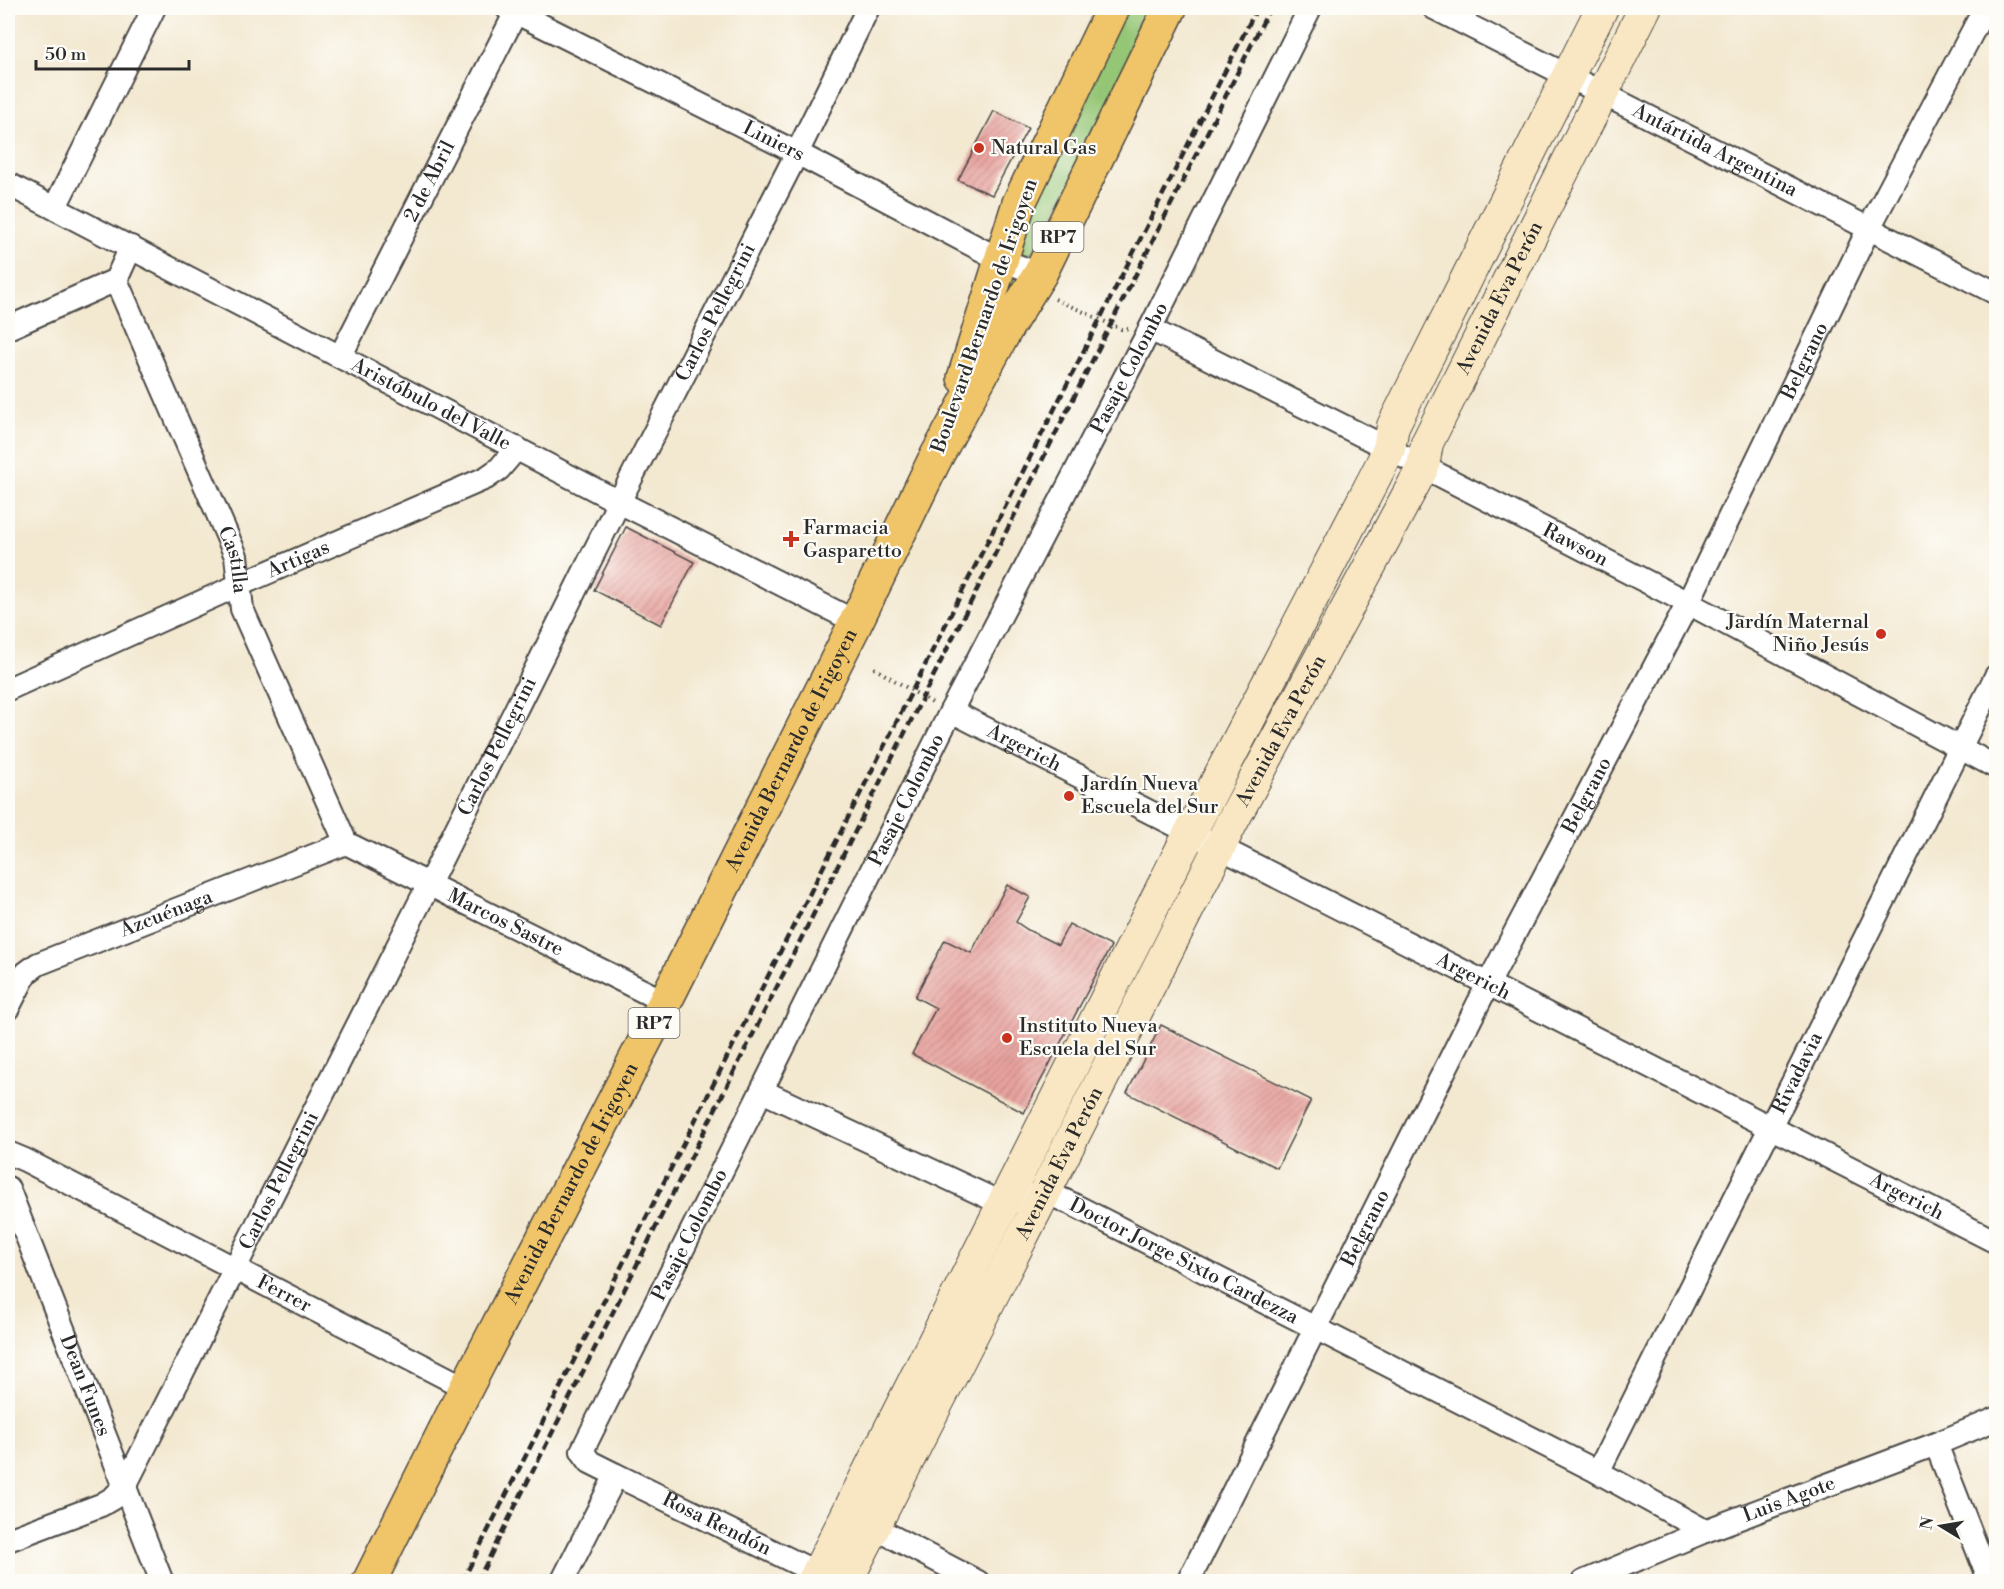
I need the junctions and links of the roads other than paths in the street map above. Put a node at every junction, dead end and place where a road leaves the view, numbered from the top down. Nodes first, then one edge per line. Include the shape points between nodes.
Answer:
1 (154, 8) edge
2 (868, 8) edge
3 (1113, 8) edge
4 (1170, 8) edge
5 (1310, 8) edge
6 (1434, 8) edge
7 (1602, 8) edge
8 (1645, 8) edge
9 (1985, 8) edge
10 (514, 9) edge
11 (1568, 75) junction
12 (1603, 92) junction
13 (797, 153) junction
14 (8, 184) edge
15 (55, 207) junction
16 (1869, 228) junction
17 (131, 247) junction
18 (1001, 260) junction
19 (1040, 274) junction
20 (116, 280) junction
21 (1996, 292) edge
22 (8, 328) edge
23 (1150, 329) junction
24 (341, 356) junction
25 (517, 448) junction
26 (1389, 449) junction
27 (934, 461) junction
28 (1423, 467) junction
29 (619, 502) junction
30 (240, 584) junction
31 (1688, 603) junction
32 (856, 622) junction
33 (1996, 676) edge
34 (8, 689) edge
35 (951, 711) junction
36 (1960, 748) junction
37 (1996, 767) edge
38 (1189, 833) junction
39 (346, 843) junction
40 (1218, 848) junction
41 (429, 884) junction
42 (1488, 984) junction
43 (665, 1002) junction
44 (8, 1008) edge
45 (762, 1091) junction
46 (1770, 1128) junction
47 (8, 1154) edge
48 (8, 1188) edge
49 (1045, 1192) junction
50 (1003, 1204) junction
51 (1996, 1242) edge
52 (234, 1268) junction
53 (1316, 1327) junction
54 (466, 1388) junction
55 (1996, 1419) edge
56 (1936, 1444) junction
57 (1598, 1472) junction
58 (616, 1475) junction
59 (125, 1486) junction
60 (861, 1520) junction
61 (1970, 1529) junction
62 (1705, 1531) junction
63 (8, 1540) edge
64 (1996, 1556) edge
65 (825, 1579) edge
66 (162, 1581) edge
67 (369, 1581) edge
68 (562, 1581) edge
69 (978, 1581) edge
70 (1188, 1581) edge
71 (1583, 1581) edge
72 (1990, 1581) edge

1 - 15 street
2 - 13 street, Carlos Pellegrini
3 - 18 main road, Boulevard Bernardo de Irigoyen / RP7 via 1019,203
4 - 19 main road, Boulevard Bernardo de Irigoyen / RP7
5 - 23 street, Pasaje Colombo
6 - 11 street, Antártida Argentina
7 - 11 street, Avenida Eva Perón
8 - 12 street, Avenida Eva Perón
9 - 16 street, Belgrano
10 - 13 street, Liniers
10 - 24 street, 2 de Abril
11 - 12 street, Antártida Argentina
11 - 26 street, Avenida Eva Perón via 1393,426
12 - 16 street, Antártida Argentina
12 - 28 street, Avenida Eva Perón via 1427,443
13 - 18 street, Liniers
13 - 29 street, Carlos Pellegrini
14 - 15 street, Aristóbulo del Valle
15 - 17 street, Aristóbulo del Valle
16 - 21 street, Antártida Argentina
16 - 31 street, Belgrano
17 - 20 street
17 - 24 street, Aristóbulo del Valle
18 - 19 street, Liniers
18 - 27 main road, Boulevard Bernardo de Irigoyen / RP7
19 - 27 main road, Boulevard Bernardo de Irigoyen / RP7
20 - 22 street
20 - 30 street, Castilla via 236,556
23 - 26 street, Rawson
23 - 35 street, Pasaje Colombo
24 - 25 street, Aristóbulo del Valle
25 - 29 street, Aristóbulo del Valle
25 - 30 street, Artigas via 486,478
26 - 28 street, Rawson
26 - 38 street, Avenida Eva Perón
27 - 32 main road, Avenida Bernardo de Irigoyen / RP7
28 - 31 street, Rawson
28 - 40 street, Avenida Eva Perón
29 - 32 street, Aristóbulo del Valle
29 - 41 street, Carlos Pellegrini
30 - 34 street, Artigas
30 - 39 street, Castilla via 242,609
31 - 36 street, Rawson
31 - 42 street, Belgrano
32 - 43 main road, Avenida Bernardo de Irigoyen / RP7
33 - 36 street, Rivadavia
35 - 38 street, Argerich
35 - 45 street, Pasaje Colombo
36 - 37 street, Rawson
36 - 46 street, Rivadavia
38 - 40 street, Argerich
38 - 50 street, Avenida Eva Perón
39 - 41 street, Marcos Sastre
39 - 44 street, Azcuénaga via 38,964 26,973
40 - 42 street, Argerich
40 - 49 street, Avenida Eva Perón
41 - 43 street, Marcos Sastre
41 - 52 street, Carlos Pellegrini
42 - 46 street, Argerich
42 - 53 street, Belgrano
43 - 54 main road, Avenida Bernardo de Irigoyen / RP7
45 - 50 street
45 - 58 street, Pasaje Colombo via 582,1451 590,1462
46 - 51 street, Argerich
46 - 57 street, Rivadavia
47 - 52 street, Ferrer
48 - 59 street, Dean Funes
49 - 50 street, Doctor Jorge Sixto Cardezza
49 - 53 street, Doctor Jorge Sixto Cardezza
49 - 60 street, Avenida Eva Perón
50 - 60 street, Avenida Eva Perón
52 - 54 street, Ferrer
52 - 59 street, Carlos Pellegrini
53 - 57 street, Doctor Jorge Sixto Cardezza
53 - 70 street, Belgrano
54 - 67 main road, Avenida Bernardo de Irigoyen / RP7
55 - 56 street, Luis Agote
56 - 61 street
56 - 62 street, Luis Agote
57 - 62 street, Doctor Jorge Sixto Cardezza
58 - 65 street, Rosa Rendón
58 - 68 street
59 - 63 street via 101,1505
59 - 66 street, Dean Funes
60 - 65 street, Avenida Eva Perón
60 - 69 street
61 - 64 street
61 - 72 street
62 - 71 street, Luis Agote

